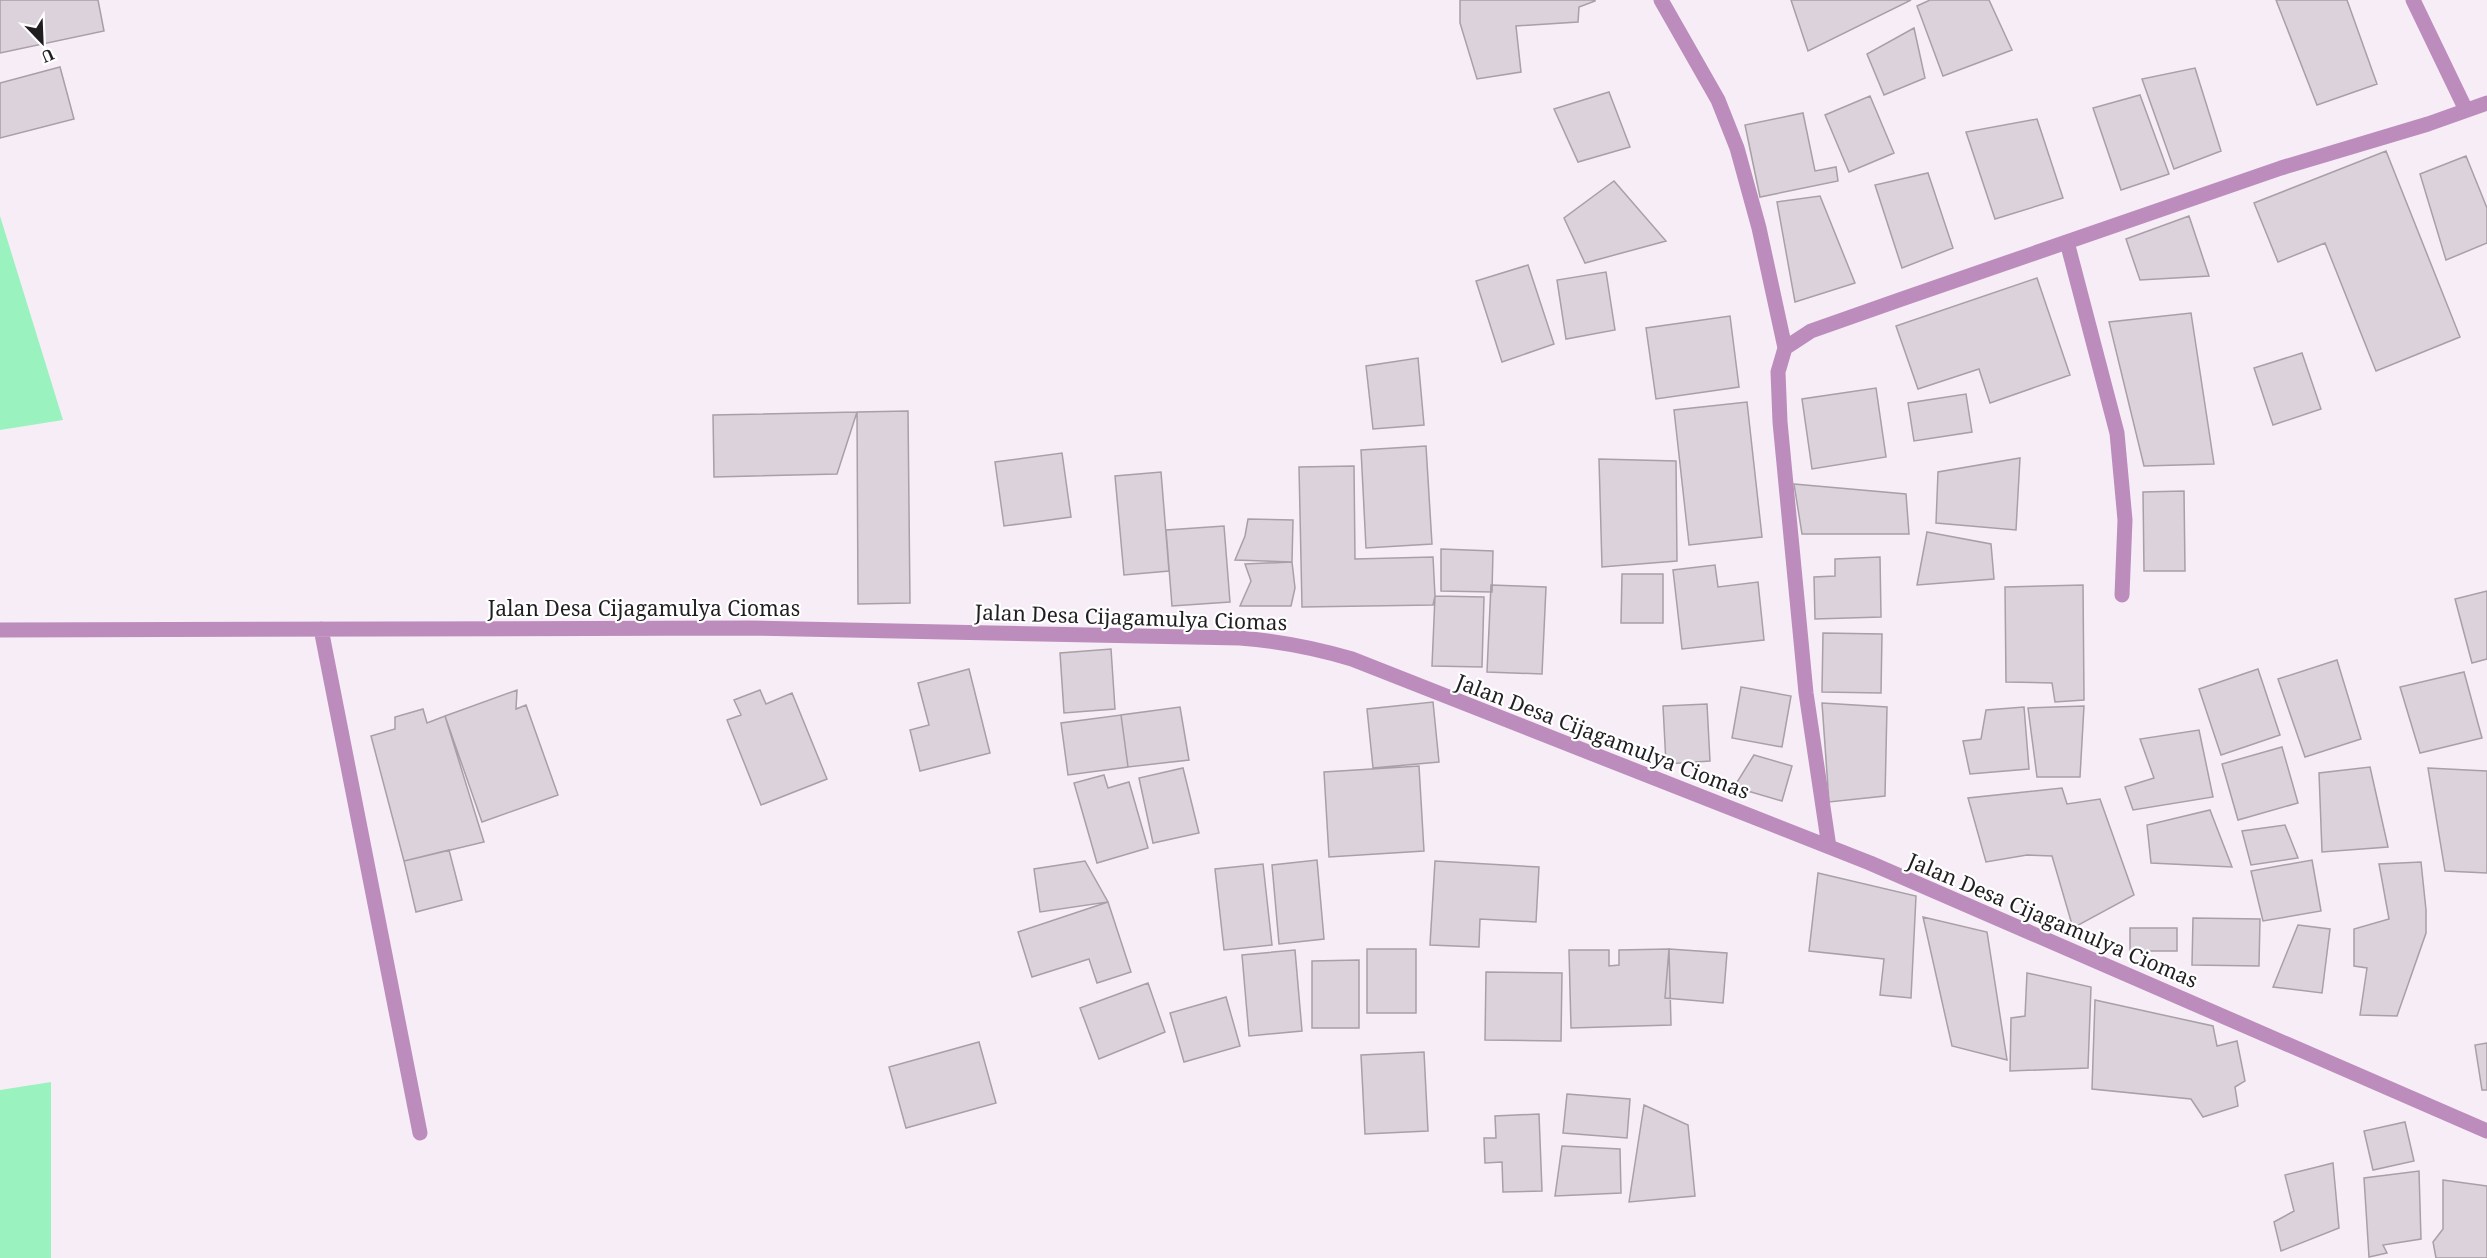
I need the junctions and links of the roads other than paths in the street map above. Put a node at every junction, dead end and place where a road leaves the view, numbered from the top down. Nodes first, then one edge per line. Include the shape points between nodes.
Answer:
1 (1661, 0) edge
2 (2413, 0) edge
3 (2487, 103) edge
4 (2466, 110) junction
5 (2067, 242) junction
6 (1785, 348) junction
7 (2122, 595) dead end
8 (321, 629) junction
9 (0, 630) edge
10 (1829, 847) junction
11 (2487, 1131) edge
12 (420, 1133) dead end

1 - 6 street via 1718,100 1737,148
2 - 4 street
3 - 4 street
4 - 5 street via 2281,168
5 - 6 street via 1811,331
5 - 7 street via 2117,433 2126,520
6 - 10 street via 1778,372 1780,422 1806,693
8 - 9 street, Jalan Desa Cijagamulya Ciomas
8 - 10 street, Jalan Desa Cijagamulya Ciomas via 750,628 1285,642 1352,659
8 - 12 street
10 - 11 street, Jalan Desa Cijagamulya Ciomas

